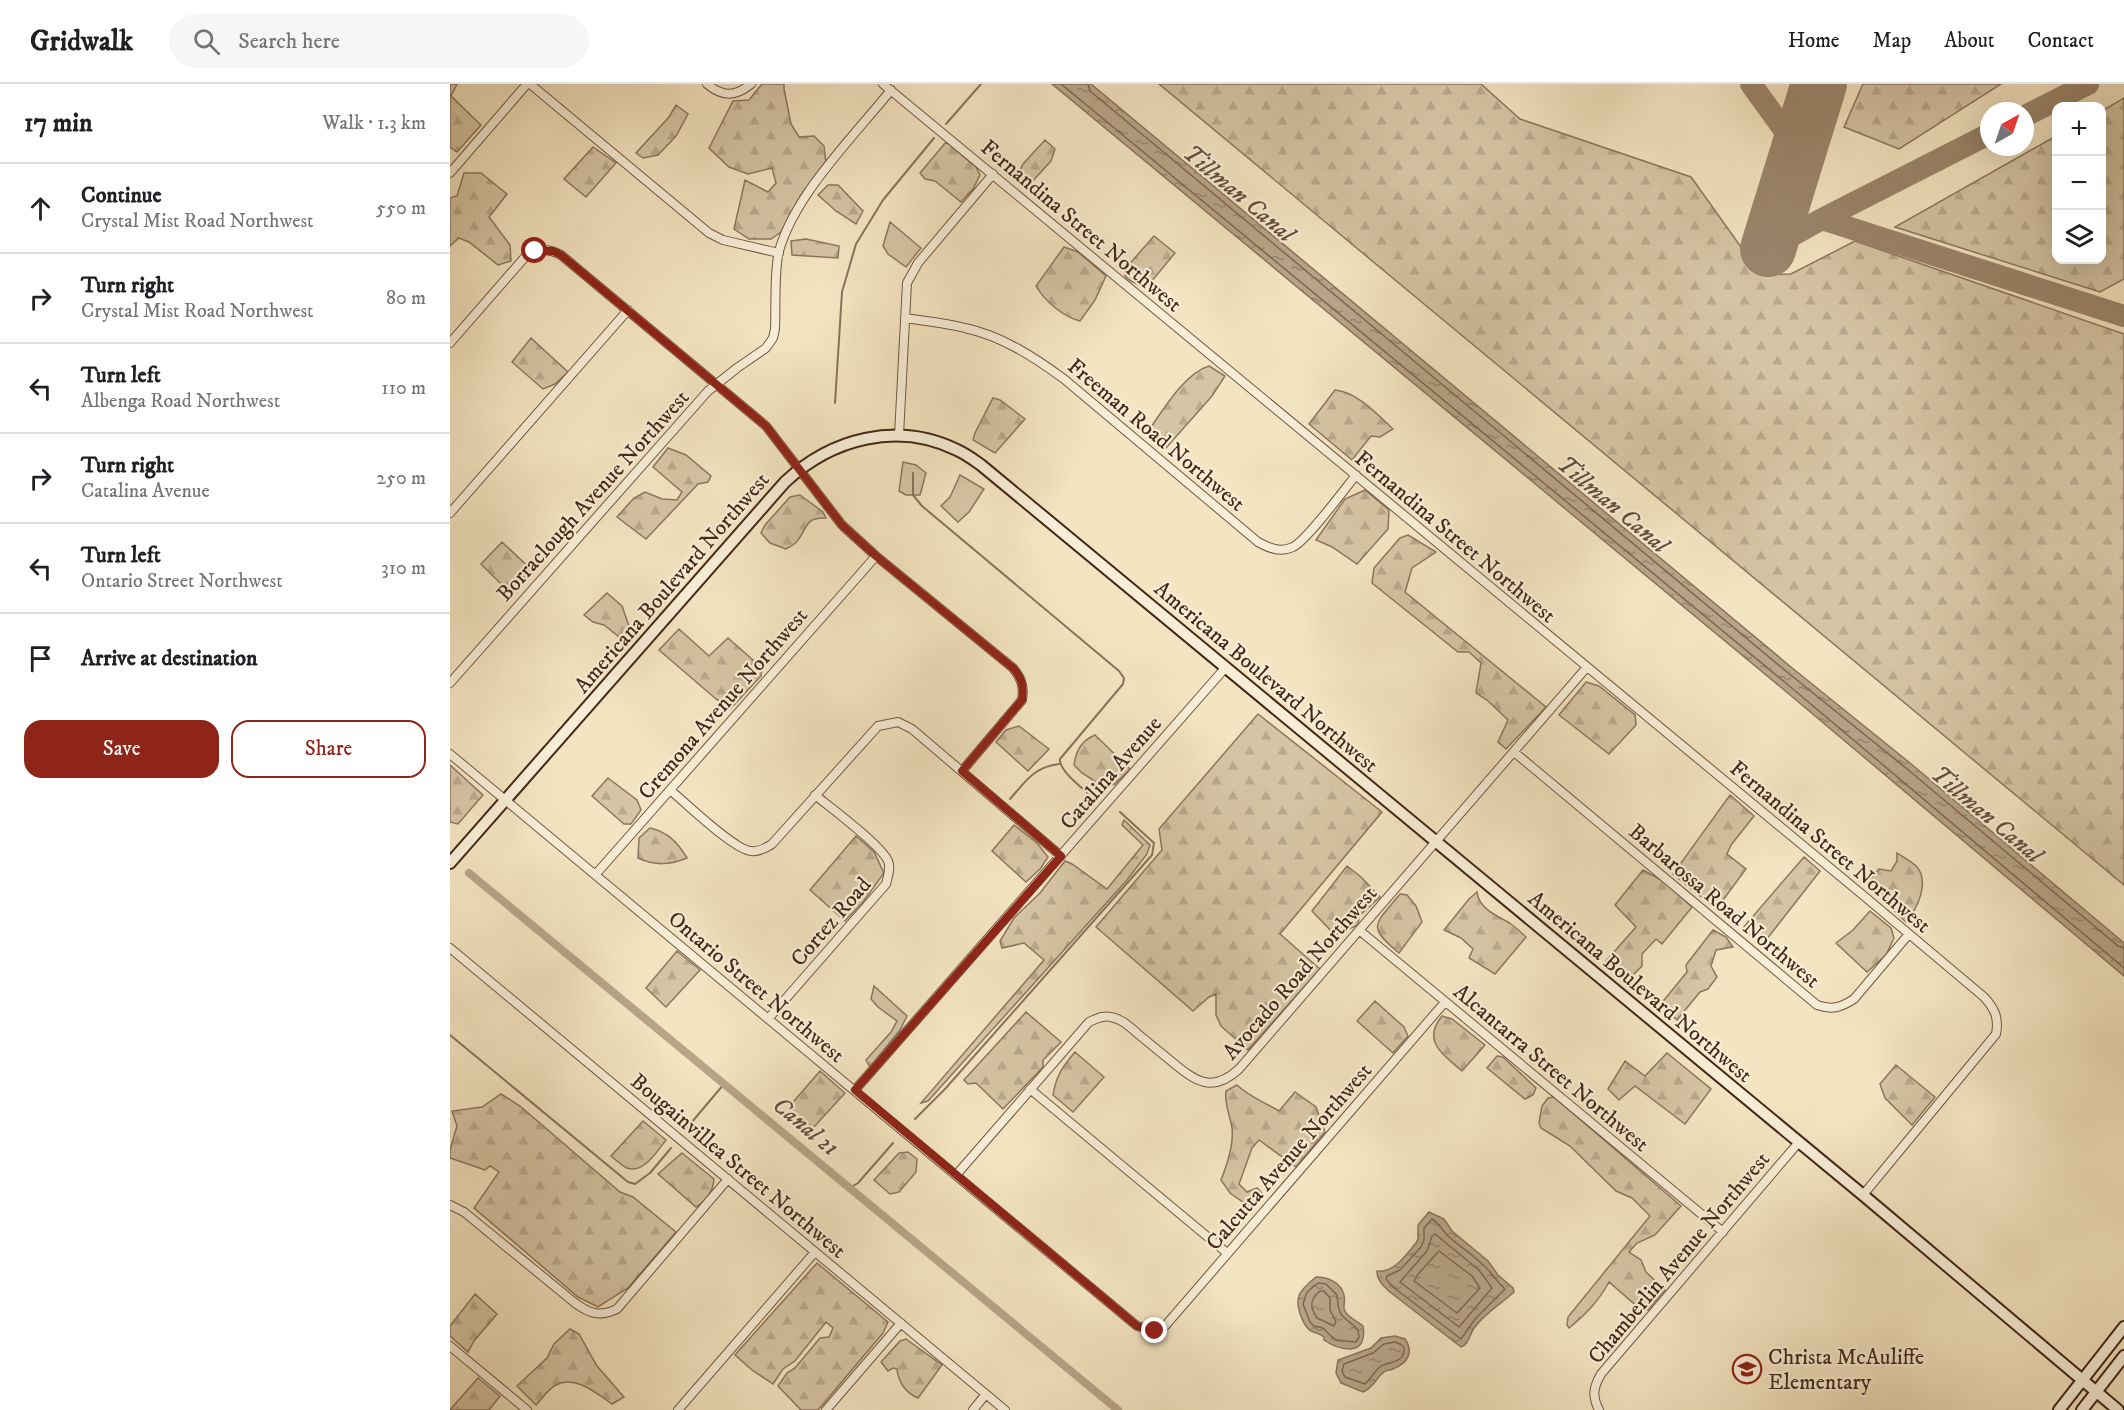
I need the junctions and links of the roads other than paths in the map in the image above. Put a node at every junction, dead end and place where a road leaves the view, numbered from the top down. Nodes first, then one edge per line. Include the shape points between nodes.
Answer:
1 (529, 84) edge
2 (707, 84) edge
3 (751, 84) edge
4 (884, 84) edge
5 (891, 90) junction
6 (453, 163) edge
7 (450, 173) edge
8 (993, 174) junction
9 (779, 253) junction
10 (628, 310) junction
11 (905, 318) junction
12 (450, 342) edge
13 (717, 384) junction
14 (899, 435) junction
15 (799, 469) junction
16 (1356, 475) junction
17 (450, 513) edge
18 (876, 556) junction
19 (1226, 667) junction
20 (1587, 667) junction
21 (450, 683) edge
22 (1514, 752) junction
23 (450, 753) edge
24 (962, 771) junction
25 (670, 790) junction
26 (815, 795) junction
27 (506, 799) junction
28 (1436, 842) junction
29 (1061, 856) junction
30 (450, 863) edge
31 (596, 874) junction
32 (1359, 930) junction
33 (1909, 934) junction
34 (450, 948) edge
35 (1445, 1002) junction
36 (768, 1019) junction
37 (1030, 1089) junction
38 (855, 1090) junction
39 (1799, 1143) junction
40 (957, 1174) junction
41 (728, 1179) junction
42 (1863, 1195) junction
43 (450, 1205) edge
44 (1723, 1232) junction
45 (815, 1252) junction
46 (1227, 1253) junction
47 (901, 1323) junction
48 (2124, 1327) edge
49 (1155, 1331) joint
50 (450, 1346) edge
51 (2124, 1356) edge
52 (2082, 1380) junction
53 (2097, 1393) junction
54 (986, 1394) junction
55 (2117, 1409) edge
56 (527, 1410) edge
57 (678, 1410) edge
58 (826, 1410) edge
59 (973, 1410) edge
60 (1005, 1410) edge
61 (1599, 1410) edge
62 (2059, 1410) edge
63 (2082, 1410) edge

1 - 6 street
1 - 9 street via 709,233
2 - 3 street via 727,94 738,93
4 - 5 street, Fernandina Street Northwest
5 - 8 street, Fernandina Street Northwest
5 - 9 street, Borraclough Avenue Northwest via 814,184 793,216
6 - 7 street
8 - 11 street via 918,263 908,283
8 - 16 street, Fernandina Street Northwest
9 - 13 street, Borraclough Avenue Northwest via 772,339 766,348
10 - 12 street via 561,255 535,251 525,257
10 - 13 street
10 - 17 street
11 - 14 street
11 - 16 street, Freeman Road Northwest via 966,328 1030,355 1269,549 1294,546
13 - 15 street via 766,426
13 - 21 street, Borraclough Avenue Northwest
14 - 15 street, Americana Boulevard Northwest via 847,443 820,454
14 - 19 street, Americana Boulevard Northwest via 957,450 981,465
15 - 18 street via 842,525
15 - 27 street, Americana Boulevard Northwest
16 - 20 street, Fernandina Street Northwest
18 - 24 street via 1020,677 1022,700
18 - 25 street, Cremona Avenue Northwest
19 - 28 street, Americana Boulevard Northwest
19 - 29 street, Catalina Avenue
20 - 22 street, Avocado Road Northwest
20 - 33 street, Fernandina Street Northwest
22 - 28 street, Avocado Road Northwest
22 - 33 street, Barbarossa Road Northwest via 1817,1005 1830,1009 1854,999
23 - 27 street, Ontario Street Northwest
24 - 26 street via 898,722 878,726
24 - 29 street
25 - 26 street via 749,852 772,844
25 - 31 street, Cremona Avenue Northwest
26 - 36 street, Cortez Road via 880,850 890,871 886,884
27 - 30 street, Americana Boulevard Northwest
27 - 31 street, Ontario Street Northwest
28 - 32 street, Avocado Road Northwest
28 - 39 street, Americana Boulevard Northwest
29 - 38 street, Catalina Avenue
31 - 36 street, Ontario Street Northwest
32 - 35 street, Alcantarra Street Northwest
32 - 37 street, Avocado Road Northwest via 1229,1078 1203,1083 1189,1076 1126,1023 1103,1016 1089,1023
33 - 42 street, Fernandina Street Northwest via 1984,997 1999,1021 1995,1034
34 - 41 street, Bougainvillea Street Northwest
35 - 44 street, Alcantarra Street Northwest
35 - 46 street, Calcutta Avenue Northwest
36 - 38 street, Ontario Street Northwest
37 - 40 street, Avocado Road Northwest
37 - 46 street
38 - 40 street, Ontario Street Northwest
39 - 42 street, Americana Boulevard Northwest
39 - 44 street, Chamberlin Avenue Northwest
40 - 49 street, Ontario Street Northwest via 1137,1326
41 - 43 street via 617,1309 605,1315 591,1314 574,1303 464,1212
41 - 45 street, Bougainvillea Street Northwest
42 - 52 street, Americana Boulevard Northwest
44 - 61 street, Chamberlin Avenue Northwest via 1601,1374 1593,1398
45 - 47 street, Bougainvillea Street Northwest
45 - 57 street
46 - 49 street, Calcutta Avenue Northwest via 1165,1326
47 - 54 street, Bougainvillea Street Northwest
47 - 58 street
48 - 52 street
50 - 56 street
51 - 53 street
52 - 53 street, Americana Boulevard Northwest
52 - 62 street
53 - 55 street, Americana Boulevard Northwest
53 - 63 street
54 - 59 street
54 - 60 street, Bougainvillea Street Northwest

